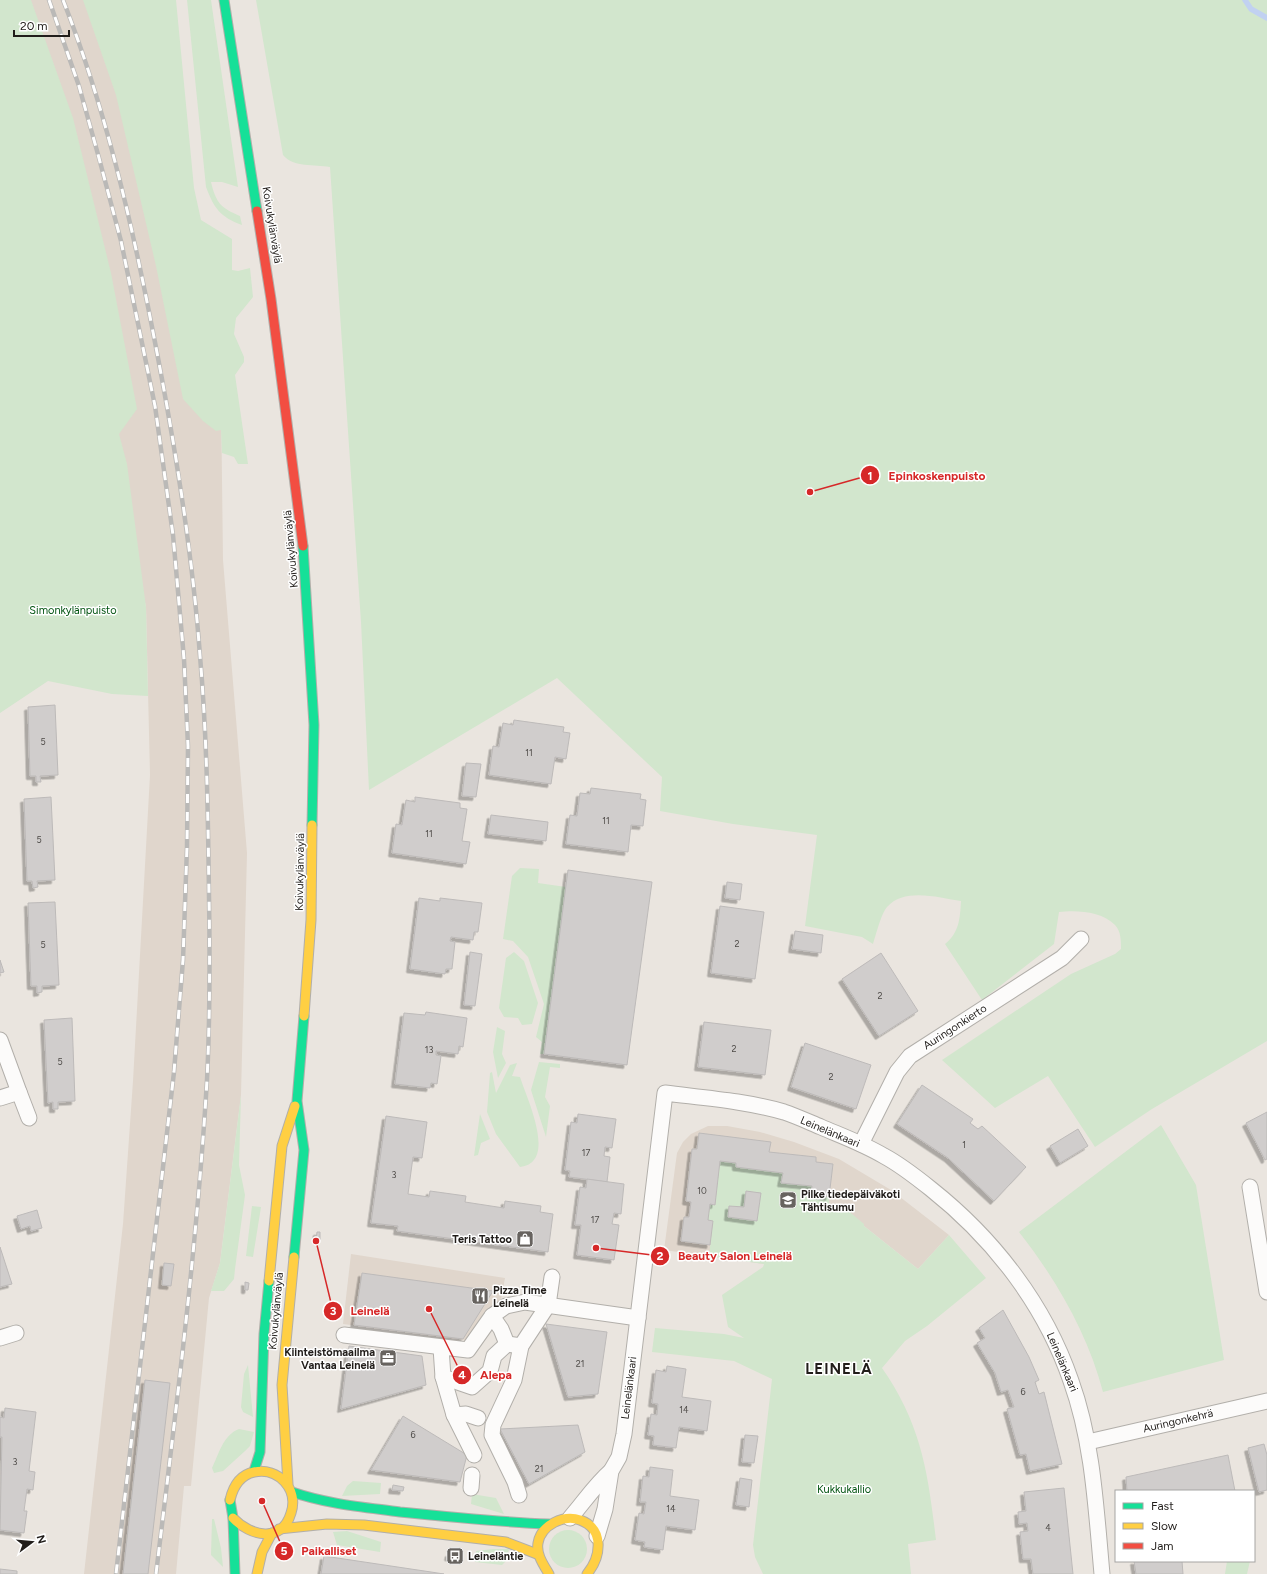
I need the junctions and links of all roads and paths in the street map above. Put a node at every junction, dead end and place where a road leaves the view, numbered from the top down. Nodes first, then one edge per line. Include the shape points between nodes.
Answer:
1 (224, 0) edge
2 (1081, 939) dead end
3 (0, 1040) edge
4 (19, 1092) junction
5 (0, 1098) edge
6 (297, 1101) junction
7 (29, 1118) dead end
8 (861, 1144) junction
9 (1250, 1187) dead end
10 (552, 1277) dead end
11 (1267, 1292) edge
12 (548, 1305) junction
13 (492, 1316) junction
14 (638, 1318) junction
15 (16, 1333) dead end
16 (344, 1335) dead end
17 (0, 1338) edge
18 (514, 1345) junction
19 (441, 1348) junction
20 (443, 1377) junction
21 (1267, 1401) edge
22 (454, 1415) junction
23 (486, 1421) junction
24 (1088, 1442) junction
25 (474, 1455) dead end
26 (254, 1471) junction
27 (611, 1471) junction
28 (290, 1488) junction
29 (519, 1495) dead end
30 (233, 1518) junction
31 (570, 1518) junction
32 (550, 1524) junction
33 (276, 1531) junction
34 (597, 1536) junction
35 (537, 1554) junction
36 (595, 1570) edge
37 (234, 1574) edge
38 (257, 1574) edge
39 (549, 1574) edge
40 (587, 1574) edge
41 (1102, 1574) edge

1 - 6 main road, Koivukylänväylä via 286,398 306,573 314,725 311,920
2 - 8 street, Auringonkierto via 1062,958 910,1056 897,1072
3 - 4 street
4 - 5 street
4 - 7 street
6 - 26 main road, Koivukylänväylä via 282,1146 264,1334 260,1452
6 - 28 main road, Koivukylänväylä via 304,1150 282,1385
8 - 14 street, Leinelänkaari via 784,1112 716,1099 665,1093
8 - 24 street, Leinelänkaari via 907,1170 957,1210 1006,1262 1056,1345 1071,1381
9 - 11 street
10 - 12 street
12 - 13 street via 525,1302 506,1306
12 - 14 street
12 - 18 street
13 - 18 street
13 - 19 street via 468,1350
14 - 27 street, Leinelänkaari via 624,1434 619,1457
15 - 17 street
16 - 19 street
18 - 20 street via 494,1356 490,1372 472,1388
18 - 23 street via 514,1380
19 - 20 street
20 - 22 street
21 - 24 street, Auringonkehrä
22 - 23 street via 466,1414
22 - 25 street
23 - 29 street
24 - 41 street, Leinelänkaari
26 - 28 main road via 267,1470 277,1474
26 - 30 main road via 242,1476 234,1484 230,1494
27 - 31 street, Leinelänkaari via 597,1484
27 - 34 street, Leinelänkaari via 605,1509
28 - 32 main road via 314,1501 368,1509
28 - 33 main road, Koivukylänväylä via 293,1505 291,1516
30 - 33 main road via 246,1531 257,1534
30 - 37 main road
31 - 32 main road via 559,1519
31 - 34 main road via 581,1520
32 - 35 main road via 542,1532
33 - 35 main road via 327,1524 364,1525 506,1542
33 - 38 main road, Koivukylänväylä via 262,1552
34 - 36 main road via 599,1547
35 - 39 main road via 540,1564
36 - 40 main road

